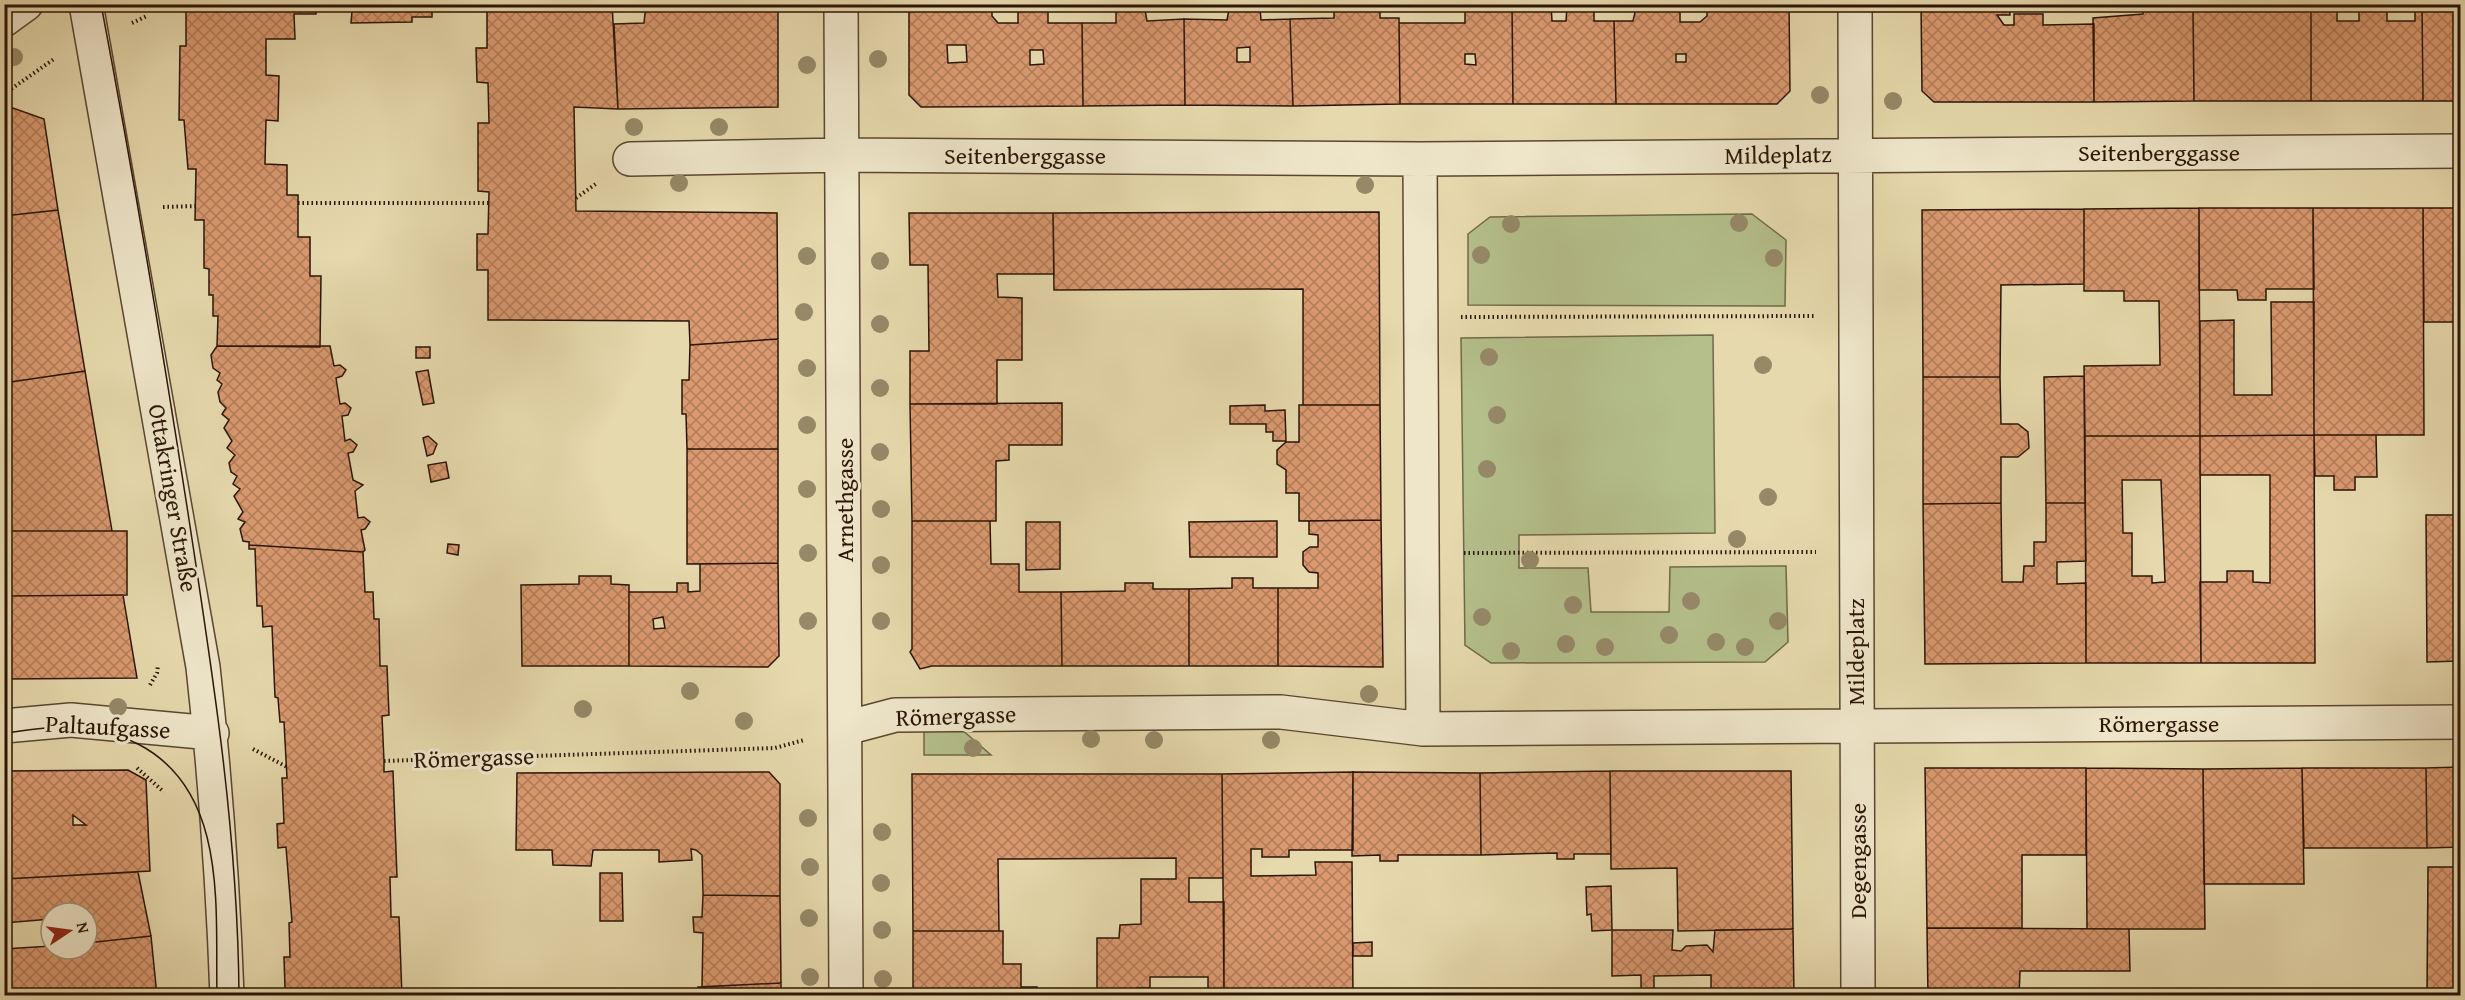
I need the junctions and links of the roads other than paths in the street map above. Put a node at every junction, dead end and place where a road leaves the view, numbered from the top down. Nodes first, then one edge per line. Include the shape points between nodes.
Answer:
1 (26, 4) edge
2 (86, 4) edge
3 (841, 4) edge
4 (1856, 4) edge
5 (4, 20) edge
6 (2460, 151) edge
7 (1857, 154) junction
8 (843, 155) junction
9 (630, 159) dead end
10 (1420, 159) junction
11 (2460, 722) edge
12 (4, 726) edge
13 (1857, 727) junction
14 (846, 728) junction
15 (1423, 729) junction
16 (212, 733) junction
17 (227, 996) edge
18 (846, 996) edge
19 (1858, 996) edge

1 - 5 street
2 - 16 street, Ottakringer Straße
3 - 8 street, Arnethgasse
4 - 7 street
6 - 7 street, Seitenberggasse
7 - 10 street, Mildeplatz
7 - 13 street, Mildeplatz
8 - 9 street, Seitenberggasse
8 - 10 street, Seitenberggasse
8 - 14 street, Arnethgasse
10 - 15 street
11 - 13 street, Römergasse
12 - 16 street, Paltaufgasse via 71,720
13 - 15 street, Mildeplatz
13 - 19 street, Degengasse
14 - 15 street, Römergasse via 895,716 1281,712
14 - 18 street, Arnethgasse
16 - 17 street, Ottakringer Straße via 223,865

